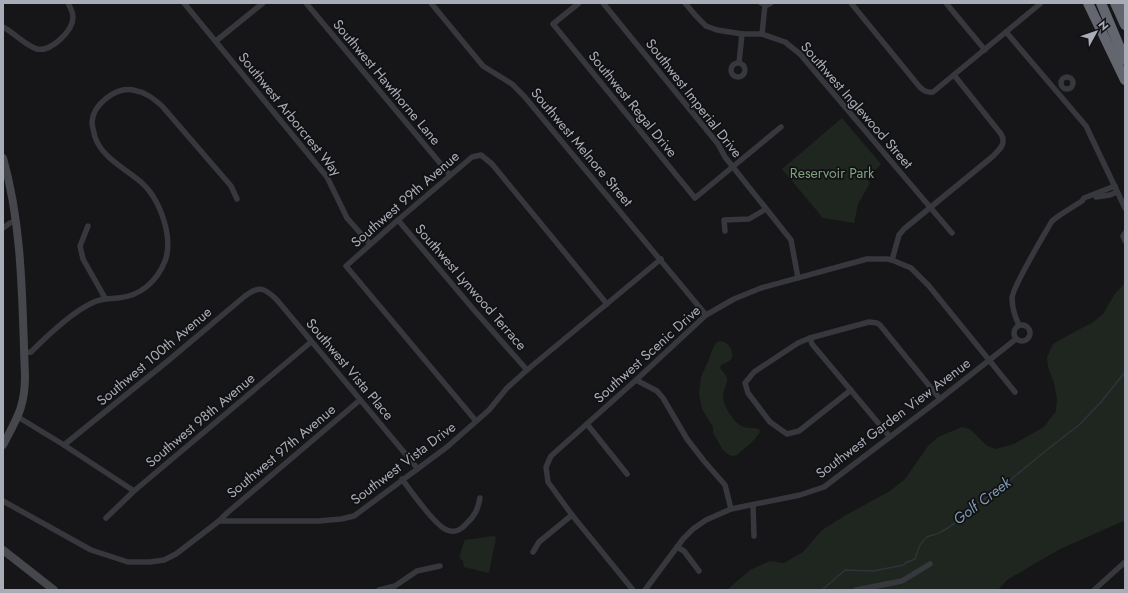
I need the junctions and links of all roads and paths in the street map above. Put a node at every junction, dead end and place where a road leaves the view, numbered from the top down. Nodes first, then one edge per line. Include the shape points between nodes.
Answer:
1 (68, 3) edge
2 (184, 3) edge
3 (263, 3) edge
4 (306, 3) edge
5 (431, 3) edge
6 (579, 3) edge
7 (603, 3) edge
8 (685, 3) edge
9 (771, 3) edge
10 (851, 3) edge
11 (946, 3) edge
12 (1041, 3) edge
13 (1088, 3) edge
14 (1101, 3) edge
15 (1115, 3) edge
16 (763, 4) edge
17 (1125, 25) edge
18 (3, 27) edge
19 (1006, 32) junction
20 (742, 34) junction
21 (762, 34) junction
22 (216, 41) junction
23 (985, 50) junction
24 (1125, 60) edge
25 (739, 63) dead end
26 (954, 75) junction
27 (1125, 80) edge
28 (1062, 87) dead end
29 (1056, 91) junction
30 (781, 127) dead end
31 (3, 158) edge
32 (734, 167) junction
33 (450, 175) junction
34 (1116, 189) junction
35 (237, 199) dead end
36 (929, 207) junction
37 (1125, 208) edge
38 (766, 210) junction
39 (398, 220) junction
40 (15, 221) junction
41 (88, 226) dead end
42 (3, 228) edge
43 (725, 231) dead end
44 (952, 233) dead end
45 (1125, 233) edge
46 (1125, 241) edge
47 (370, 244) junction
48 (661, 260) junction
49 (892, 260) junction
50 (798, 278) junction
51 (261, 289) joint
52 (105, 298) junction
53 (607, 304) junction
54 (706, 315) junction
55 (1019, 326) junction
56 (810, 338) junction
57 (1016, 339) junction
58 (312, 342) junction
59 (24, 353) junction
60 (990, 360) junction
61 (527, 370) junction
62 (636, 380) junction
63 (851, 390) junction
64 (1015, 392) dead end
65 (940, 399) junction
66 (360, 400) junction
67 (18, 417) junction
68 (476, 421) junction
69 (587, 424) junction
70 (890, 437) junction
71 (64, 445) junction
72 (3, 446) edge
73 (418, 469) junction
74 (627, 474) dead end
75 (402, 479) junction
76 (134, 491) junction
77 (480, 498) dead end
78 (3, 501) edge
79 (752, 505) junction
80 (731, 509) junction
81 (572, 515) junction
82 (106, 518) dead end
83 (219, 521) junction
84 (754, 536) dead end
85 (678, 546) junction
86 (3, 550) edge
87 (533, 552) dead end
88 (1125, 562) edge
89 (930, 564) dead end
90 (440, 566) dead end
91 (699, 571) dead end
92 (54, 590) edge
93 (378, 590) edge
94 (633, 590) edge
95 (645, 590) edge
96 (856, 590) edge
97 (1094, 590) edge

1 - 18 street via 74,16 69,30 49,47 41,50 24,43
2 - 22 street, Southwest Arborcrest Way
3 - 22 street
4 - 33 street, Southwest Hawthorne Lane
5 - 48 street, Southwest Melnore Street via 483,66 512,84 524,96
6 - 32 street, Southwest Regal Drive via 553,24 696,198
7 - 32 street, Southwest Imperial Drive
8 - 20 street, Southwest Inglewood Street via 706,26
9 - 16 street
10 - 26 street via 924,91 933,92
11 - 23 street
12 - 19 street
13 - 27 highway
14 - 24 highway
15 - 17 highway
16 - 21 street
19 - 23 street
19 - 29 street
20 - 21 street, Southwest Inglewood Street
20 - 25 street
21 - 36 street, Southwest Inglewood Street via 785,42 800,54
22 - 47 street, Southwest Arborcrest Way via 327,177 347,218
23 - 26 street
26 - 36 street via 1004,138 1004,142 1000,149
28 - 29 street
29 - 34 street via 1089,130
30 - 32 street
31 - 40 main road
32 - 38 street, Southwest Imperial Drive
33 - 39 street, Southwest 99th Avenue
33 - 53 street, Southwest 99th Avenue via 472,157 481,155 492,164
34 - 37 street
34 - 55 street via 1110,195 1082,201 1052,221 1014,290 1014,315
35 - 52 street via 231,186 151,96 128,89 115,92 106,98 98,107 92,122 95,137 105,153 143,184 163,216 168,238 166,259 158,276 147,288 132,296
36 - 44 street, Southwest Inglewood Street
36 - 49 street via 899,234
38 - 43 street via 749,219 724,220
38 - 50 street, Southwest Imperial Drive via 791,240
39 - 47 street, Southwest 99th Avenue
39 - 61 street, Southwest Lynwood Terrace
40 - 42 street
40 - 59 main road
41 - 52 street via 80,246 83,259
45 - 46 street
47 - 68 street, Southwest 99th Avenue via 346,266
48 - 53 street, Southwest Vista Drive
48 - 54 street, Southwest Melnore Street
49 - 50 street, Southwest Scenic Drive via 867,260
49 - 60 street, Southwest Scenic Drive via 911,268 917,274
50 - 54 street, Southwest Scenic Drive via 734,299
51 - 58 street, Southwest Vista Place via 269,292 277,300
51 - 71 street, Southwest 100th Avenue via 248,293
52 - 59 street via 92,302 80,310 31,352
53 - 61 street, Southwest Vista Drive
54 - 62 street, Southwest Scenic Drive
55 - 57 street via 1014,332
55 - 57 street, Southwest Garden View Avenue via 1027,326 1030,336 1024,342
56 - 63 street via 812,344
56 - 63 street via 798,342 754,372 745,383 748,394 770,422 787,434 799,431
56 - 65 street via 869,322 877,323
57 - 60 street, Southwest Garden View Avenue
58 - 66 street, Southwest Vista Place
58 - 76 street, Southwest 98th Avenue
59 - 67 main road via 25,390
60 - 64 street, Southwest Scenic Drive
60 - 65 street, Southwest Garden View Avenue
61 - 68 street, Southwest Vista Drive
62 - 69 street, Southwest Scenic Drive
62 - 80 street via 657,391 664,398 688,439 725,485
63 - 70 street
65 - 70 street, Southwest Garden View Avenue
66 - 73 street, Southwest Vista Place
66 - 83 street, Southwest 97th Avenue
67 - 71 street
67 - 72 main road
68 - 73 street, Southwest Vista Drive
69 - 74 street
69 - 81 street, Southwest Scenic Drive via 551,456 546,467 548,482
70 - 79 street, Southwest Garden View Avenue via 824,487
71 - 76 street
73 - 75 street, Southwest Vista Drive
75 - 77 street via 438,525 448,531 459,530 471,520 477,512
75 - 83 street, Southwest Vista Drive via 354,516 319,521
76 - 82 street, Southwest 98th Avenue
78 - 83 street via 91,550 128,562 150,562 170,557
79 - 80 street, Southwest Garden View Avenue
79 - 84 street
80 - 85 street, Southwest Garden View Avenue via 693,529
81 - 87 street via 539,542
81 - 94 street, Southwest Scenic Drive
85 - 91 street
85 - 95 street, Southwest Garden View Avenue
86 - 92 main road
88 - 97 street
89 - 96 street via 902,580
90 - 93 street via 417,571 396,586

